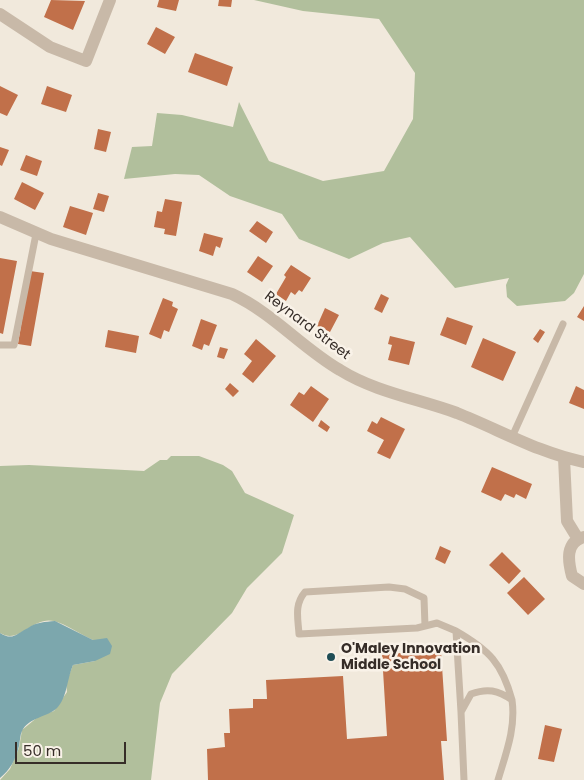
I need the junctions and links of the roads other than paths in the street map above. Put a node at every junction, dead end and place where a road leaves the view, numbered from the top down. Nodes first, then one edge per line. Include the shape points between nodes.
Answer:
1 (110, 0) edge
2 (0, 14) edge
3 (0, 217) edge
4 (36, 234) junction
5 (563, 324) dead end
6 (0, 345) edge
7 (512, 438) junction
8 (564, 458) junction
9 (584, 462) edge
10 (581, 538) edge
11 (584, 584) edge
12 (425, 626) junction
13 (456, 631) junction
14 (512, 700) junction
15 (461, 712) junction
16 (464, 780) edge
17 (498, 780) edge

1 - 2 street via 86,61 50,46
3 - 4 street, Reynard Street
4 - 6 lane via 14,345
4 - 7 street, Reynard Street via 232,294 253,304 314,352 362,382 459,414
5 - 7 lane
7 - 8 street, Reynard Street
8 - 9 street, Reynard Street
8 - 10 street via 568,522
10 - 11 street via 570,548 568,562 572,576
12 - 12 lane via 424,598 405,589 304,592 298,600 299,634
12 - 13 lane via 438,624
13 - 14 lane via 478,644 494,659 503,671
13 - 15 lane
14 - 15 lane via 500,692 478,691 471,694
14 - 17 lane via 513,727
15 - 16 lane

